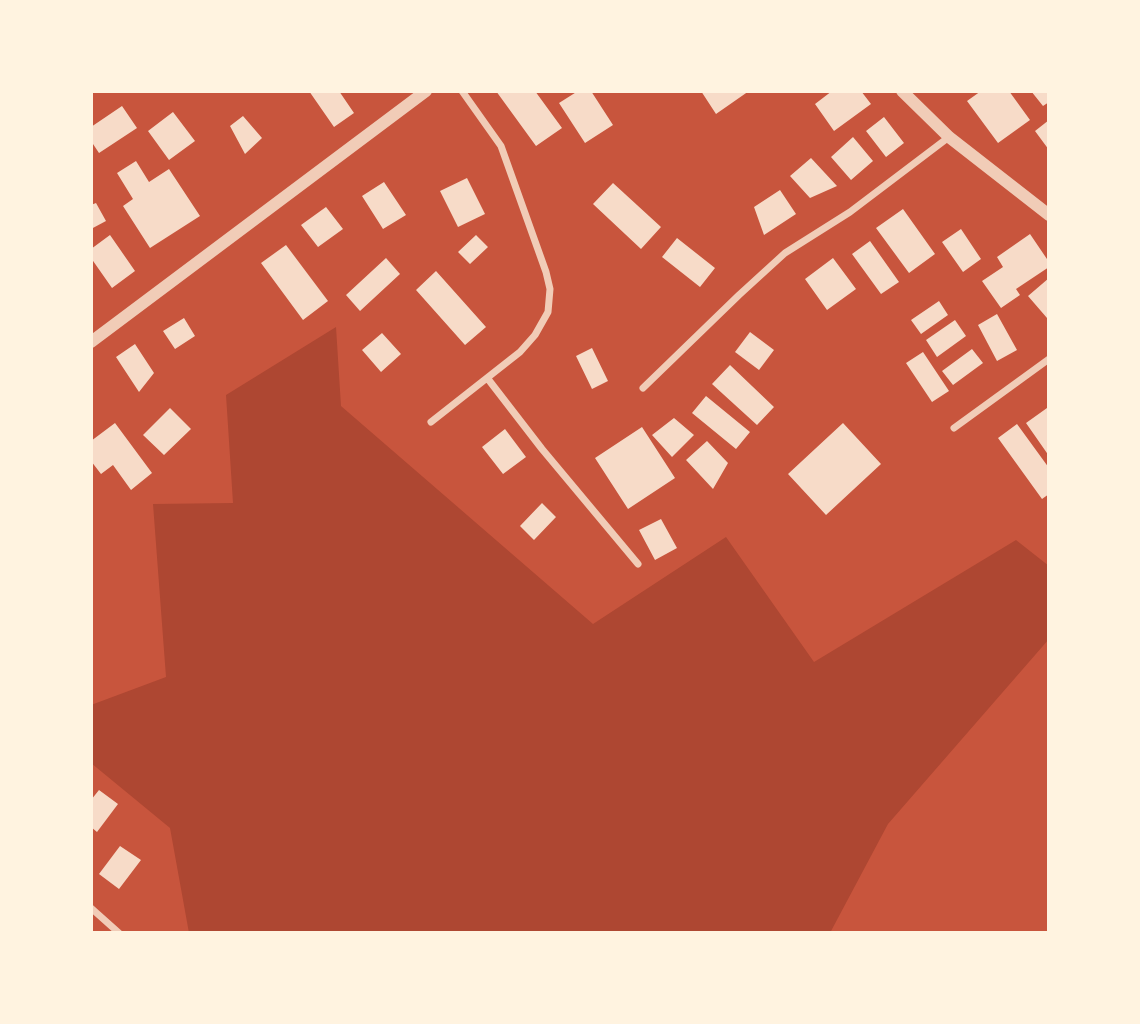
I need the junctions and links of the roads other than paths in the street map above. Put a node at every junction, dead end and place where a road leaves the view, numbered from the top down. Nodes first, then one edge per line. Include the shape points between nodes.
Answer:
1 (426, 91) edge
2 (462, 91) edge
3 (902, 91) edge
4 (948, 137) junction
5 (1049, 215) edge
6 (91, 342) edge
7 (1049, 359) edge
8 (488, 379) junction
9 (643, 388) dead end
10 (431, 422) dead end
11 (954, 428) dead end
12 (638, 564) dead end
13 (91, 908) edge
14 (118, 933) edge

1 - 6 street
2 - 8 street via 501,146 550,289 548,312 536,335
3 - 4 street
4 - 5 street
4 - 9 street via 859,206 785,253
7 - 11 street
8 - 10 street
8 - 12 street
13 - 14 street

